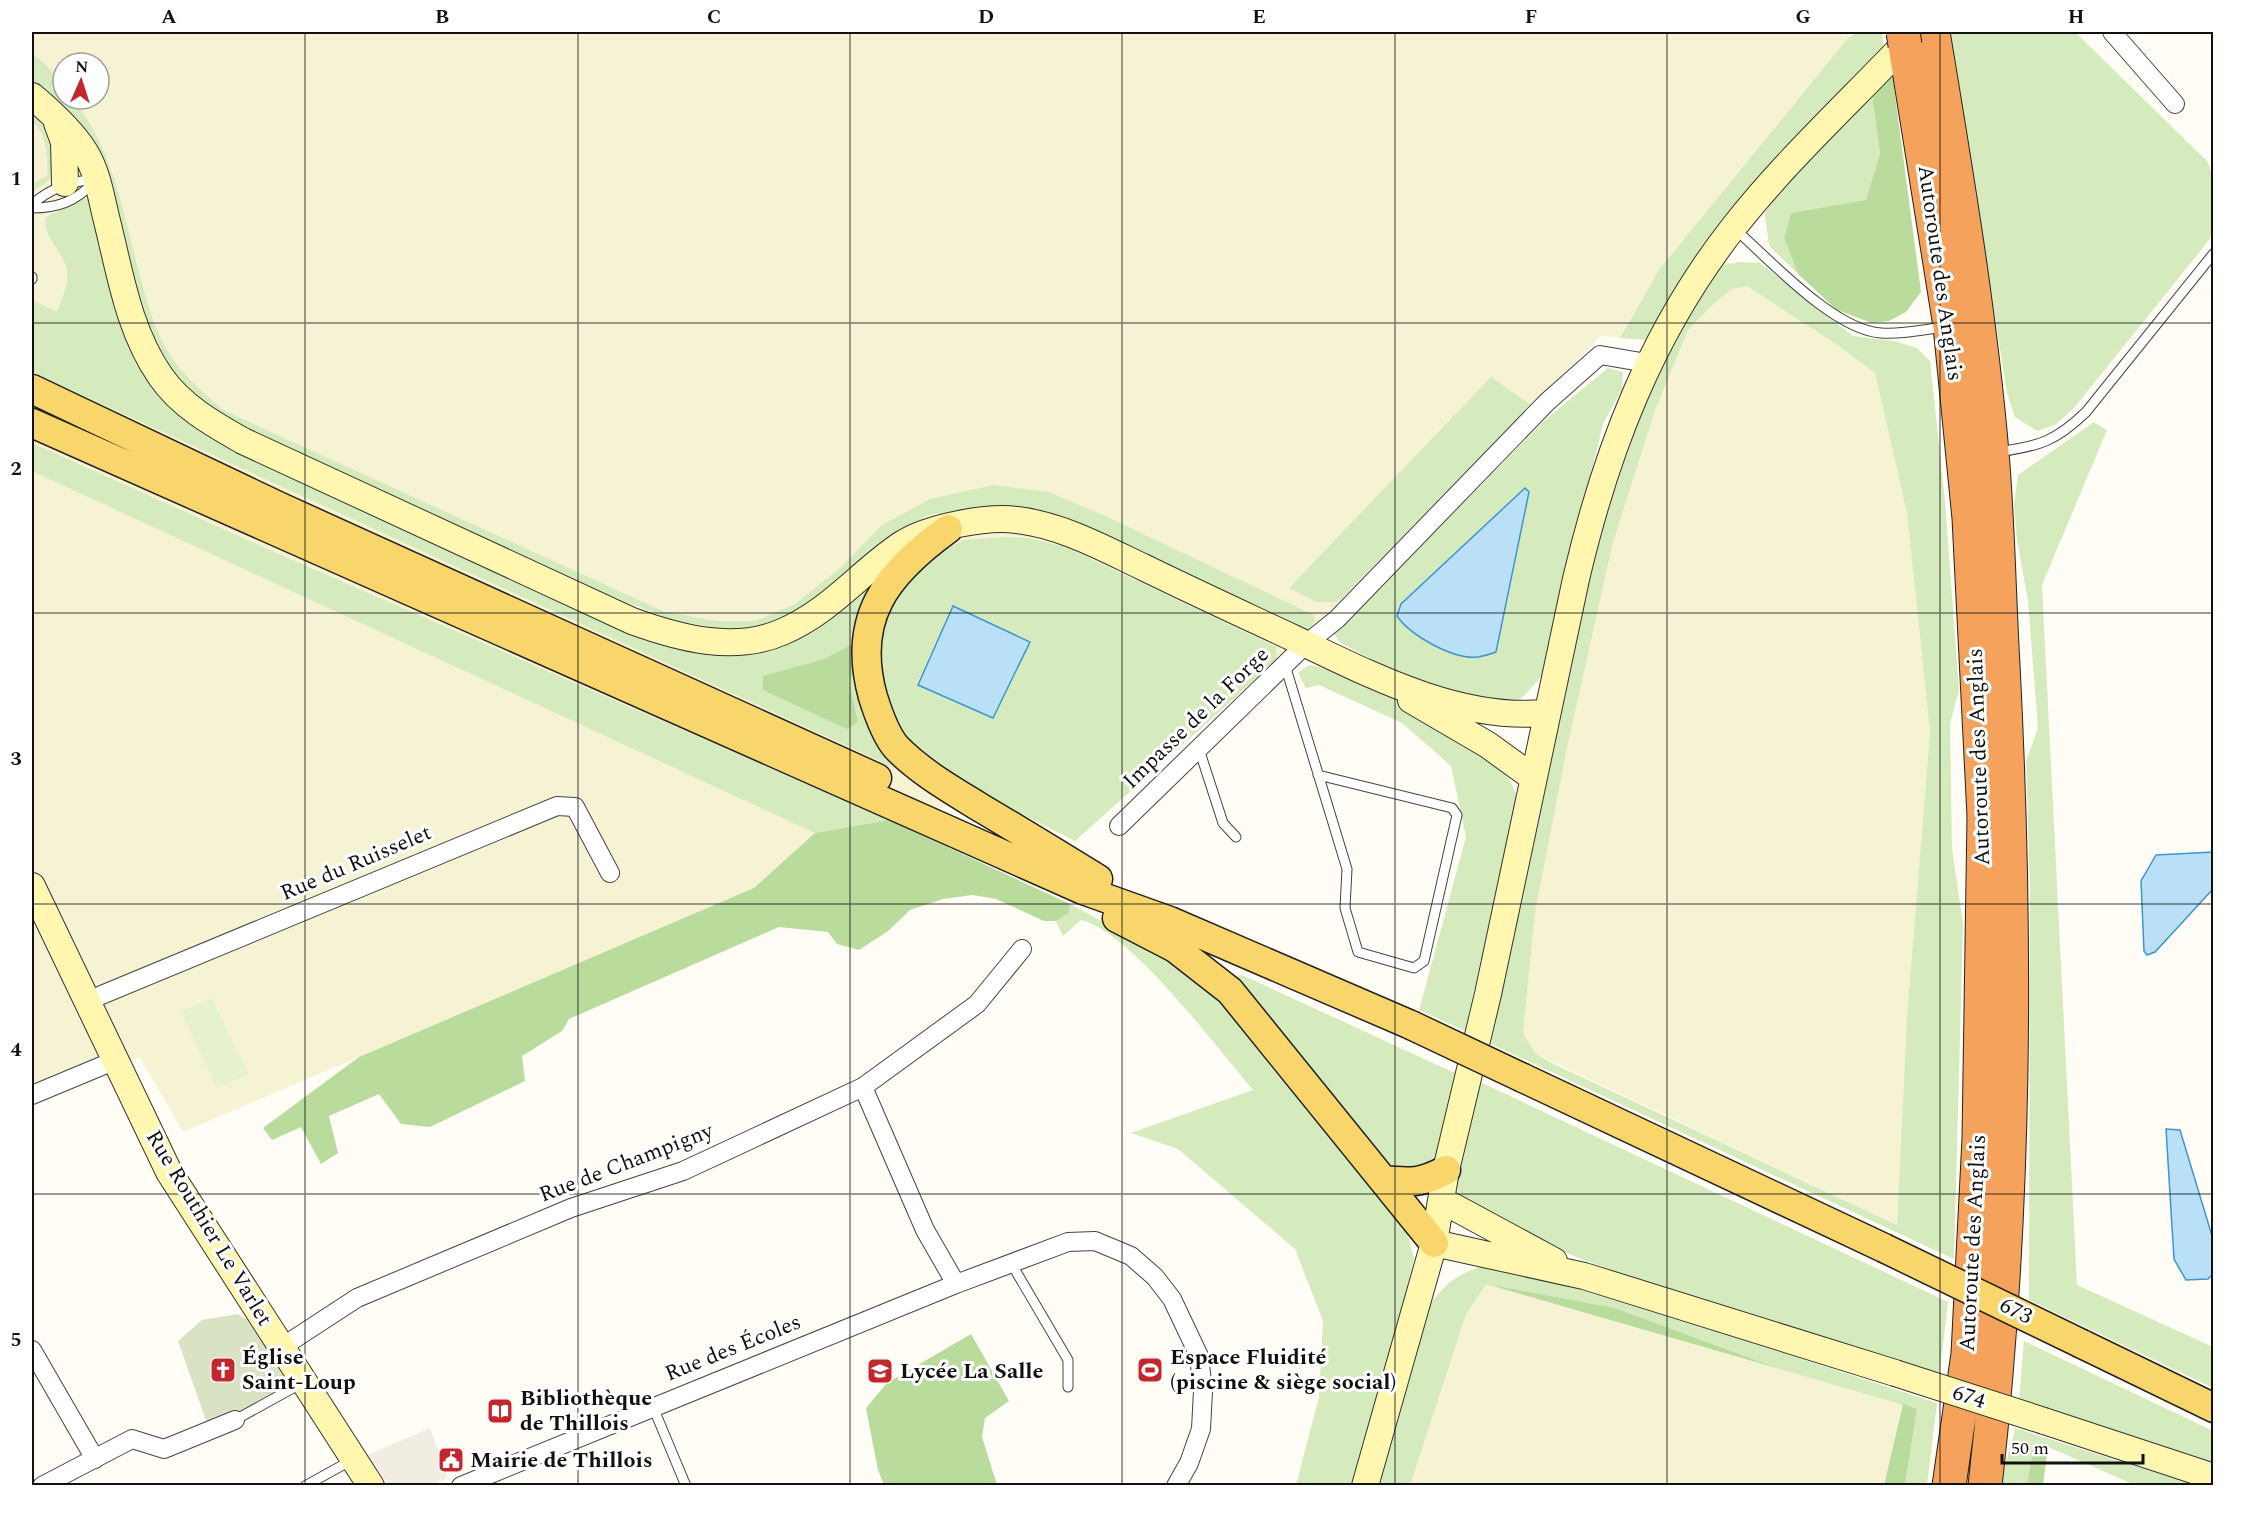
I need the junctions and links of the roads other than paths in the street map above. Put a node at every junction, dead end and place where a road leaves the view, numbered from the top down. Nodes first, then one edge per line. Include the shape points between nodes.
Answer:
1 (1903, 32) edge
2 (1917, 32) edge
3 (2112, 32) edge
4 (1936, 46) edge
5 (32, 96) edge
6 (2175, 104) dead end
7 (56, 120) junction
8 (97, 179) junction
9 (65, 183) junction
10 (32, 204) edge
11 (32, 208) edge
12 (1733, 228) junction
13 (2214, 253) edge
14 (1950, 326) junction
15 (1647, 363) junction
16 (32, 389) edge
17 (32, 423) edge
18 (1992, 453) junction
19 (948, 528) junction
20 (1306, 644) junction
21 (1285, 665) junction
22 (1373, 676) junction
23 (1545, 713) junction
24 (1199, 748) junction
25 (1318, 775) junction
26 (1532, 777) junction
27 (1119, 826) dead end
28 (947, 830) junction
29 (1236, 837) dead end
30 (610, 873) dead end
31 (1098, 879) junction
32 (32, 886) edge
33 (1170, 921) junction
34 (1022, 949) dead end
35 (87, 1001) junction
36 (114, 1058) junction
37 (864, 1087) junction
38 (32, 1095) edge
39 (1446, 1170) junction
40 (1383, 1180) junction
41 (1443, 1201) junction
42 (1434, 1243) junction
43 (1011, 1263) junction
44 (1584, 1276) junction
45 (956, 1284) junction
46 (282, 1347) junction
47 (32, 1350) edge
48 (304, 1382) junction
49 (1068, 1387) dead end
50 (659, 1404) junction
51 (2214, 1408) edge
52 (235, 1420) joint
53 (95, 1459) junction
54 (354, 1459) junction
55 (2214, 1477) edge
56 (42, 1485) edge
57 (306, 1485) edge
58 (371, 1485) edge
59 (461, 1485) edge
60 (686, 1485) edge
61 (1176, 1485) edge
62 (1365, 1485) edge
63 (1949, 1485) edge
64 (1985, 1485) edge

1 - 14 highway, Autoroute des Anglais, bridge
2 - 12 street
3 - 6 street
4 - 18 highway, Autoroute des Anglais
5 - 7 street
7 - 8 street via 86,154
7 - 9 street via 64,142
8 - 9 lane
8 - 11 lane via 59,207
8 - 19 street via 132,319 161,378 183,402 243,441 632,621 677,637 710,641 747,641 781,633 820,612 901,545 917,535
9 - 10 lane
12 - 14 lane via 1818,304 1857,327 1881,333
12 - 15 street via 1686,294
13 - 18 lane via 2093,404 2065,432 2036,446
14 - 63 highway, Autoroute des Anglais via 1969,518 1984,816 1976,1210 1968,1354
15 - 20 street, Impasse de la Forge via 1600,355 1546,402 1337,619
15 - 23 street via 1624,416 1591,514
16 - 31 main road via 278,506
17 - 28 main road
18 - 64 highway, Autoroute des Anglais via 2011,821 2011,1125 2000,1358
19 - 20 street via 997,519 1062,531
19 - 31 main road via 904,563 888,584 867,632 868,679 884,727 894,745 940,782
20 - 21 street, Impasse de la Forge
20 - 22 street
21 - 24 street, Impasse de la Forge
21 - 25 lane
22 - 23 street via 1483,711
22 - 26 street via 1488,745
23 - 26 street
24 - 27 street, Impasse de la Forge
24 - 29 lane via 1223,823
25 - 25 lane via 1347,869 1345,908 1358,952 1414,968 1424,961 1457,815 1452,808
26 - 39 street via 1488,994
28 - 33 main road via 1083,890
28 - 40 main road via 1175,948 1202,968 1230,991
30 - 35 street, Rue du Ruisselet via 575,807 556,806
31 - 33 main road
32 - 35 street, Rue Routhier Le Varlet
33 - 51 main road, 673, bridge via 1411,1025
34 - 37 street, Rue de Champigny via 977,1005
35 - 36 street, Rue Routhier Le Varlet
36 - 38 street
36 - 46 street, Rue Routhier Le Varlet via 169,1172
37 - 45 street via 925,1230
37 - 46 street, Rue de Champigny via 683,1171 571,1208 357,1298
39 - 40 main road via 1412,1183
39 - 41 street
40 - 42 main road
41 - 42 street
41 - 44 street
42 - 44 street
42 - 62 street
43 - 45 street, Rue des Écoles
43 - 49 lane via 1068,1360
43 - 61 street, Rue des Écoles via 1068,1242 1095,1241 1131,1256 1172,1299 1199,1356 1203,1391 1201,1429
44 - 55 street, 674, bridge
45 - 50 street, Rue des Écoles
46 - 48 street, Rue Routhier Le Varlet
47 - 53 street
48 - 52 lane
48 - 54 street, Rue Routhier Le Varlet
50 - 59 street, Rue des Écoles
50 - 60 lane
52 - 53 street via 164,1449 132,1439
53 - 56 street
54 - 57 lane
54 - 58 street, Rue Routhier Le Varlet

